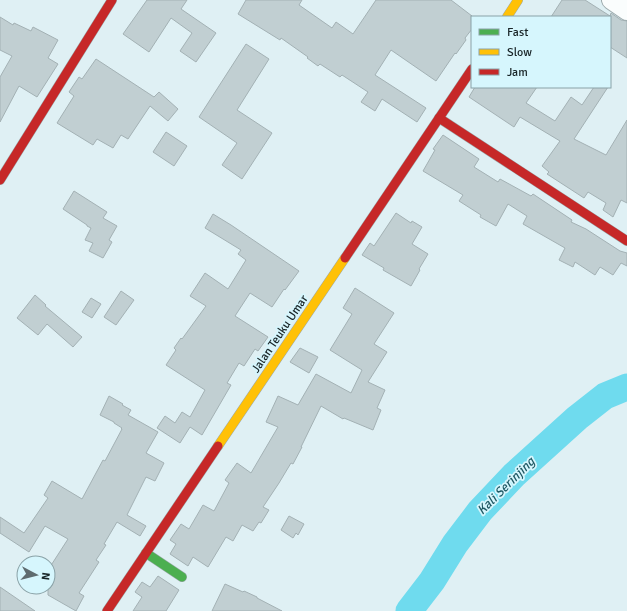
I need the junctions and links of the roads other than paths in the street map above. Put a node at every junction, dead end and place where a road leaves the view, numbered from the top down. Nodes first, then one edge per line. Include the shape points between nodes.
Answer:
1 (112, 0) edge
2 (518, 0) edge
3 (611, 0) edge
4 (627, 11) edge
5 (508, 16) edge
6 (471, 70) edge
7 (439, 118) junction
8 (0, 180) edge
9 (627, 241) edge
10 (146, 553) junction
11 (182, 577) dead end
12 (107, 611) edge

1 - 8 main road
2 - 5 main road
3 - 4 street
6 - 7 main road, Jalan Teuku Umar
7 - 9 main road
7 - 10 main road, Jalan Teuku Umar
10 - 11 main road
10 - 12 main road, Jalan Teuku Umar

